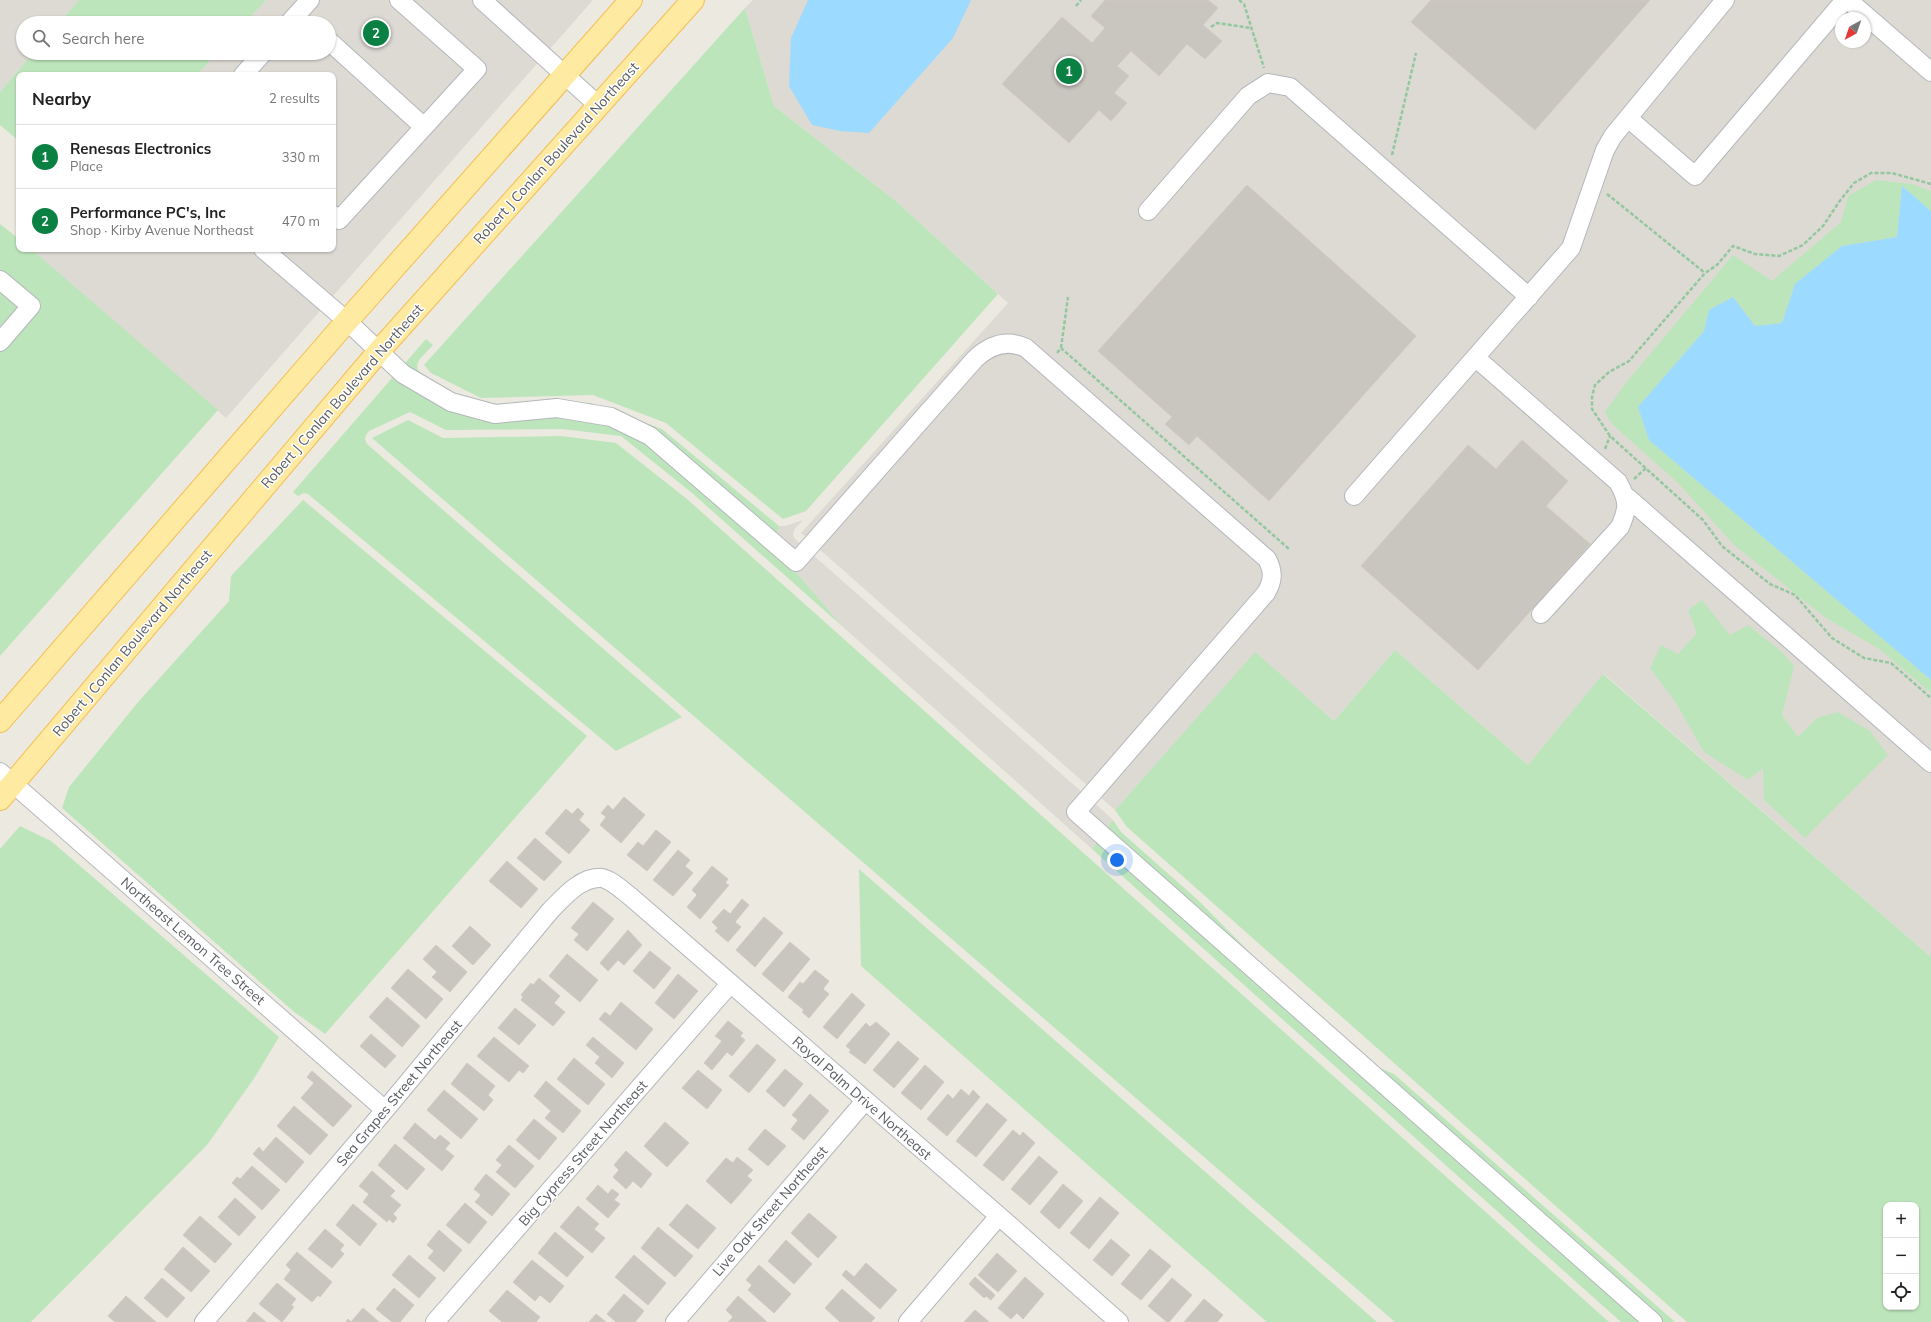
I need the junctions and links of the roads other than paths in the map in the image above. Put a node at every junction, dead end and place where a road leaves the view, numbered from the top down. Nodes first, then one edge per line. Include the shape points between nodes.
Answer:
1 (399, 0) edge
2 (482, 0) edge
3 (632, 0) edge
4 (693, 0) edge
5 (1725, 0) edge
6 (1847, 0) edge
7 (336, 47) edge
8 (257, 60) edge
9 (246, 72) edge
10 (1931, 72) edge
11 (565, 74) junction
12 (599, 106) junction
13 (1628, 118) junction
14 (424, 127) junction
15 (1148, 211) dead end
16 (336, 217) edge
17 (266, 252) edge
18 (0, 280) edge
19 (1529, 297) junction
20 (347, 321) junction
21 (0, 342) edge
22 (379, 351) junction
23 (1476, 358) junction
24 (1354, 496) dead end
25 (1626, 497) junction
26 (1540, 614) dead end
27 (0, 721) edge
28 (1931, 763) edge
29 (4, 785) edge
30 (603, 878) joint
31 (730, 984) junction
32 (865, 1101) junction
33 (386, 1110) junction
34 (1000, 1216) junction
35 (204, 1322) edge
36 (435, 1322) edge
37 (675, 1322) edge
38 (908, 1322) edge
39 (1119, 1322) edge
40 (1653, 1322) edge

1 - 14 street via 477,69
2 - 11 street
3 - 11 main road
4 - 12 main road, Robert J Conlan Boulevard Northeast
5 - 13 street
6 - 10 street
6 - 13 street via 1695,176
7 - 14 street
8 - 9 street
11 - 12 street
11 - 20 main road
12 - 22 main road, Robert J Conlan Boulevard Northeast
13 - 19 street via 1605,150 1571,248
14 - 16 street via 339,220
15 - 19 street via 1248,96 1268,83 1290,88
17 - 20 street
18 - 21 street via 30,306
19 - 23 street
20 - 22 street
20 - 27 main road
22 - 29 main road, Robert J Conlan Boulevard Northeast
22 - 40 street via 403,374 451,402 495,414 557,408 610,417 650,436 796,562 975,359 984,351 1003,344 1026,348 1267,559 1273,574 1266,593 1076,812
23 - 24 street
23 - 25 street via 1618,482
25 - 26 street via 1626,513 1620,527
25 - 28 street
29 - 33 street, Northeast Lemon Tree Street
30 - 31 street, Royal Palm Drive Northeast via 631,897
30 - 33 street, Sea Grapes Street Northeast via 589,880 574,888 550,911
31 - 32 street, Royal Palm Drive Northeast
31 - 36 street, Big Cypress Street Northeast
32 - 34 street, Royal Palm Drive Northeast
32 - 37 street, Live Oak Street Northeast
33 - 35 street, Sea Grapes Street Northeast
34 - 38 street
34 - 39 street, Royal Palm Drive Northeast

